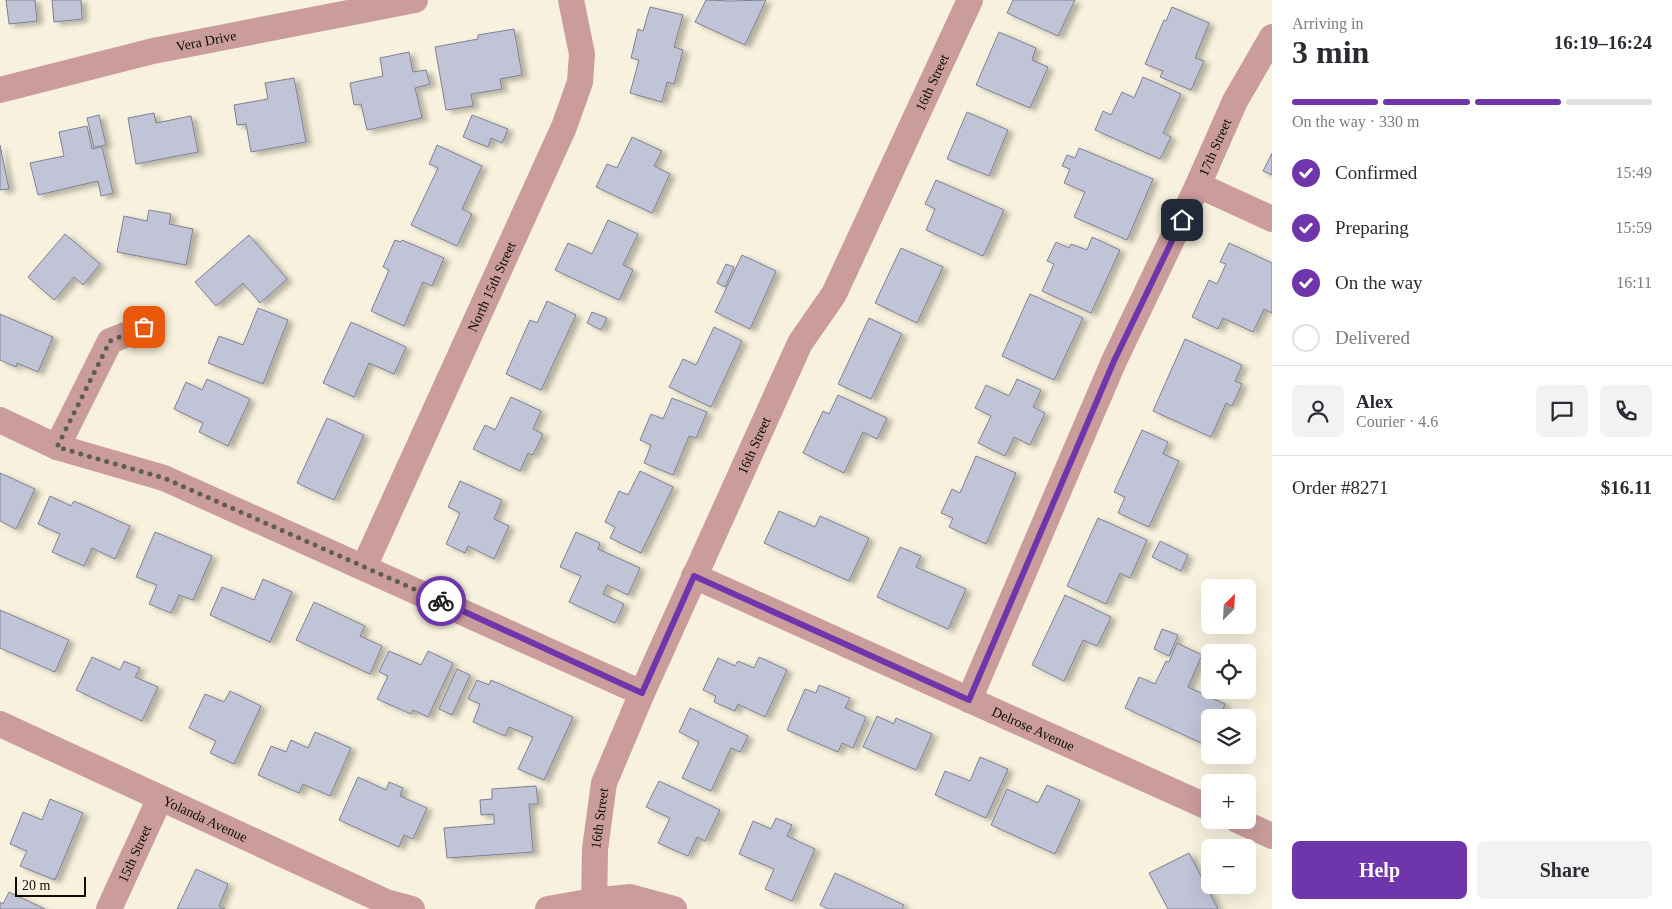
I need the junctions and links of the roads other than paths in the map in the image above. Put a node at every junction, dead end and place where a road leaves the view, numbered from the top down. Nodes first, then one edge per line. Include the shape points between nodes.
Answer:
1 (415, 0) edge
2 (571, 0) edge
3 (970, 0) edge
4 (1272, 37) edge
5 (0, 90) edge
6 (1198, 185) junction
7 (1272, 219) edge
8 (144, 327) dead end
9 (0, 420) edge
10 (57, 447) junction
11 (364, 567) junction
12 (694, 576) junction
13 (642, 693) junction
14 (969, 700) junction
15 (0, 724) edge
16 (160, 798) junction
17 (1201, 804) edge
18 (1256, 829) edge
19 (1272, 836) edge
20 (594, 905) edge
21 (109, 909) edge
22 (412, 909) edge
23 (548, 909) edge
24 (674, 909) edge

1 - 5 street, Vera Drive via 153,51
2 - 11 street, North 15th Street via 582,54 580,82 564,127
3 - 12 street, 16th Street via 834,294 800,343
4 - 6 street, 17th Street via 1235,101
6 - 7 street
6 - 14 street, 17th Street via 1114,361
8 - 10 street via 110,341
9 - 10 street
10 - 11 street via 164,478
11 - 13 street
12 - 13 street, 16th Street
12 - 14 street, Delrose Avenue
13 - 20 street, 16th Street via 604,782 595,849
14 - 17 street, Delrose Avenue
15 - 16 street, Yolanda Avenue
16 - 21 street, 15th Street
16 - 22 street, Yolanda Avenue via 386,902
18 - 19 street
20 - 23 street
20 - 24 street via 630,897

